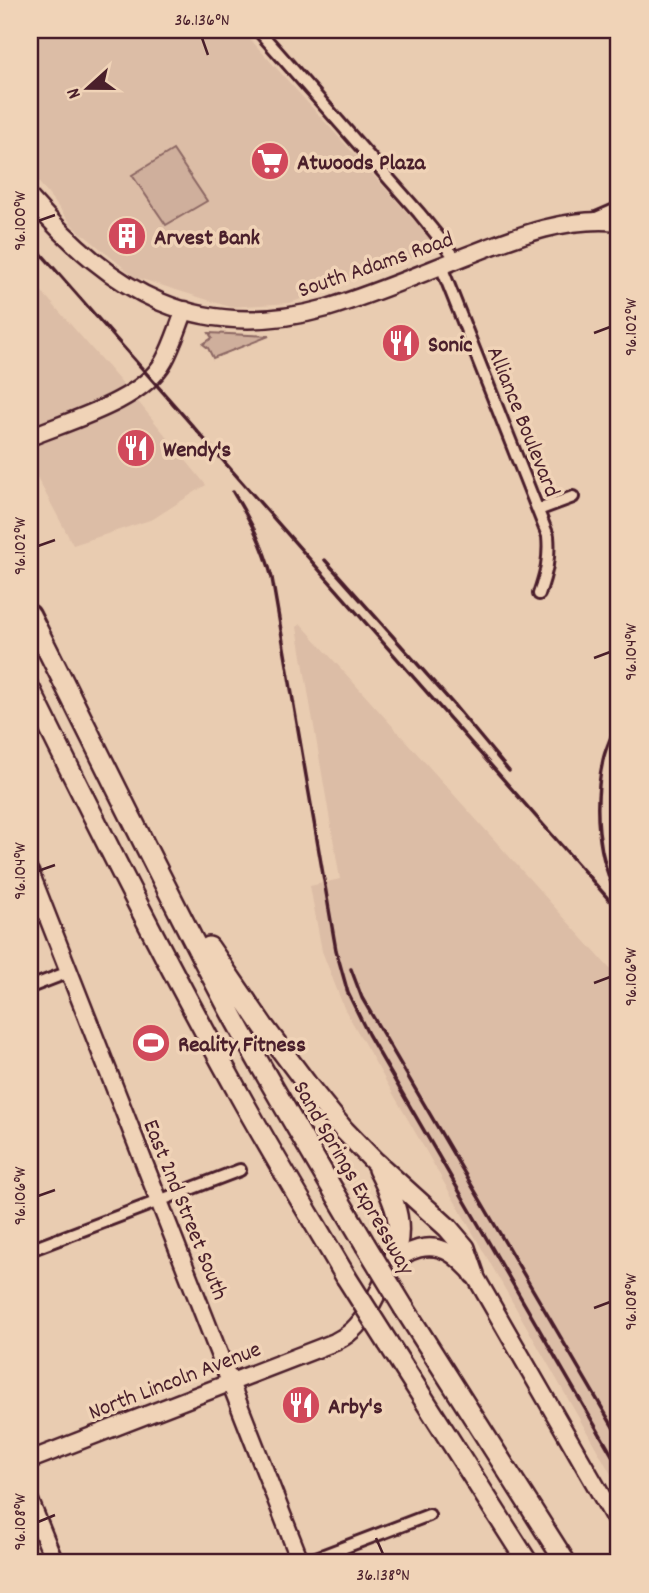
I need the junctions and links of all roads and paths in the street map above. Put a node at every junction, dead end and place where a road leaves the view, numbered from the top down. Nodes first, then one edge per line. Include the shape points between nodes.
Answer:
1 (258, 30) edge
2 (30, 198) edge
3 (619, 208) edge
4 (590, 221) junction
5 (619, 222) edge
6 (449, 262) junction
7 (185, 310) junction
8 (30, 437) edge
9 (573, 497) dead end
10 (538, 510) junction
11 (539, 594) dead end
12 (30, 615) edge
13 (30, 689) edge
14 (30, 872) edge
15 (164, 883) junction
16 (69, 972) junction
17 (30, 987) edge
18 (375, 1162) junction
19 (240, 1170) dead end
20 (159, 1200) junction
21 (30, 1250) edge
22 (391, 1267) junction
23 (474, 1275) junction
24 (231, 1382) junction
25 (30, 1460) edge
26 (30, 1501) edge
27 (429, 1514) dead end
28 (619, 1526) edge
29 (55, 1563) edge
30 (302, 1563) edge
31 (528, 1563) edge
32 (566, 1563) edge

1 - 6 street, Alliance Boulevard via 419,213
2 - 7 main road, South Adams Road via 114,278 147,297
3 - 4 street, South Adams Road
4 - 5 main road, South Adams Road
4 - 6 main road, South Adams Road via 513,237
6 - 7 main road, South Adams Road via 341,304 283,317 241,320
6 - 10 street, Alliance Boulevard
7 - 8 main road via 164,362 145,385 127,397
9 - 10 street
10 - 11 street, Alliance Boulevard via 550,551
12 - 15 highway, Sand Springs Expressway
13 - 31 highway, bridge via 154,937 245,1105 346,1277
14 - 16 main road, East 2nd Street South
15 - 18 highway via 301,1076
15 - 32 highway, Sand Springs Expressway, bridge via 299,1133
16 - 17 street
16 - 20 main road, East 2nd Street South
18 - 22 highway via 398,1219 398,1247
18 - 23 highway via 465,1248
19 - 20 street
20 - 21 street
20 - 24 main road, East 2nd Street South
22 - 23 main road via 414,1250 435,1247 458,1258
22 - 24 main road, North Lincoln Avenue via 375,1300 350,1333
23 - 28 main road
24 - 25 main road, North Lincoln Avenue
24 - 30 main road, East 2nd Street South
26 - 29 main road
27 - 30 street

